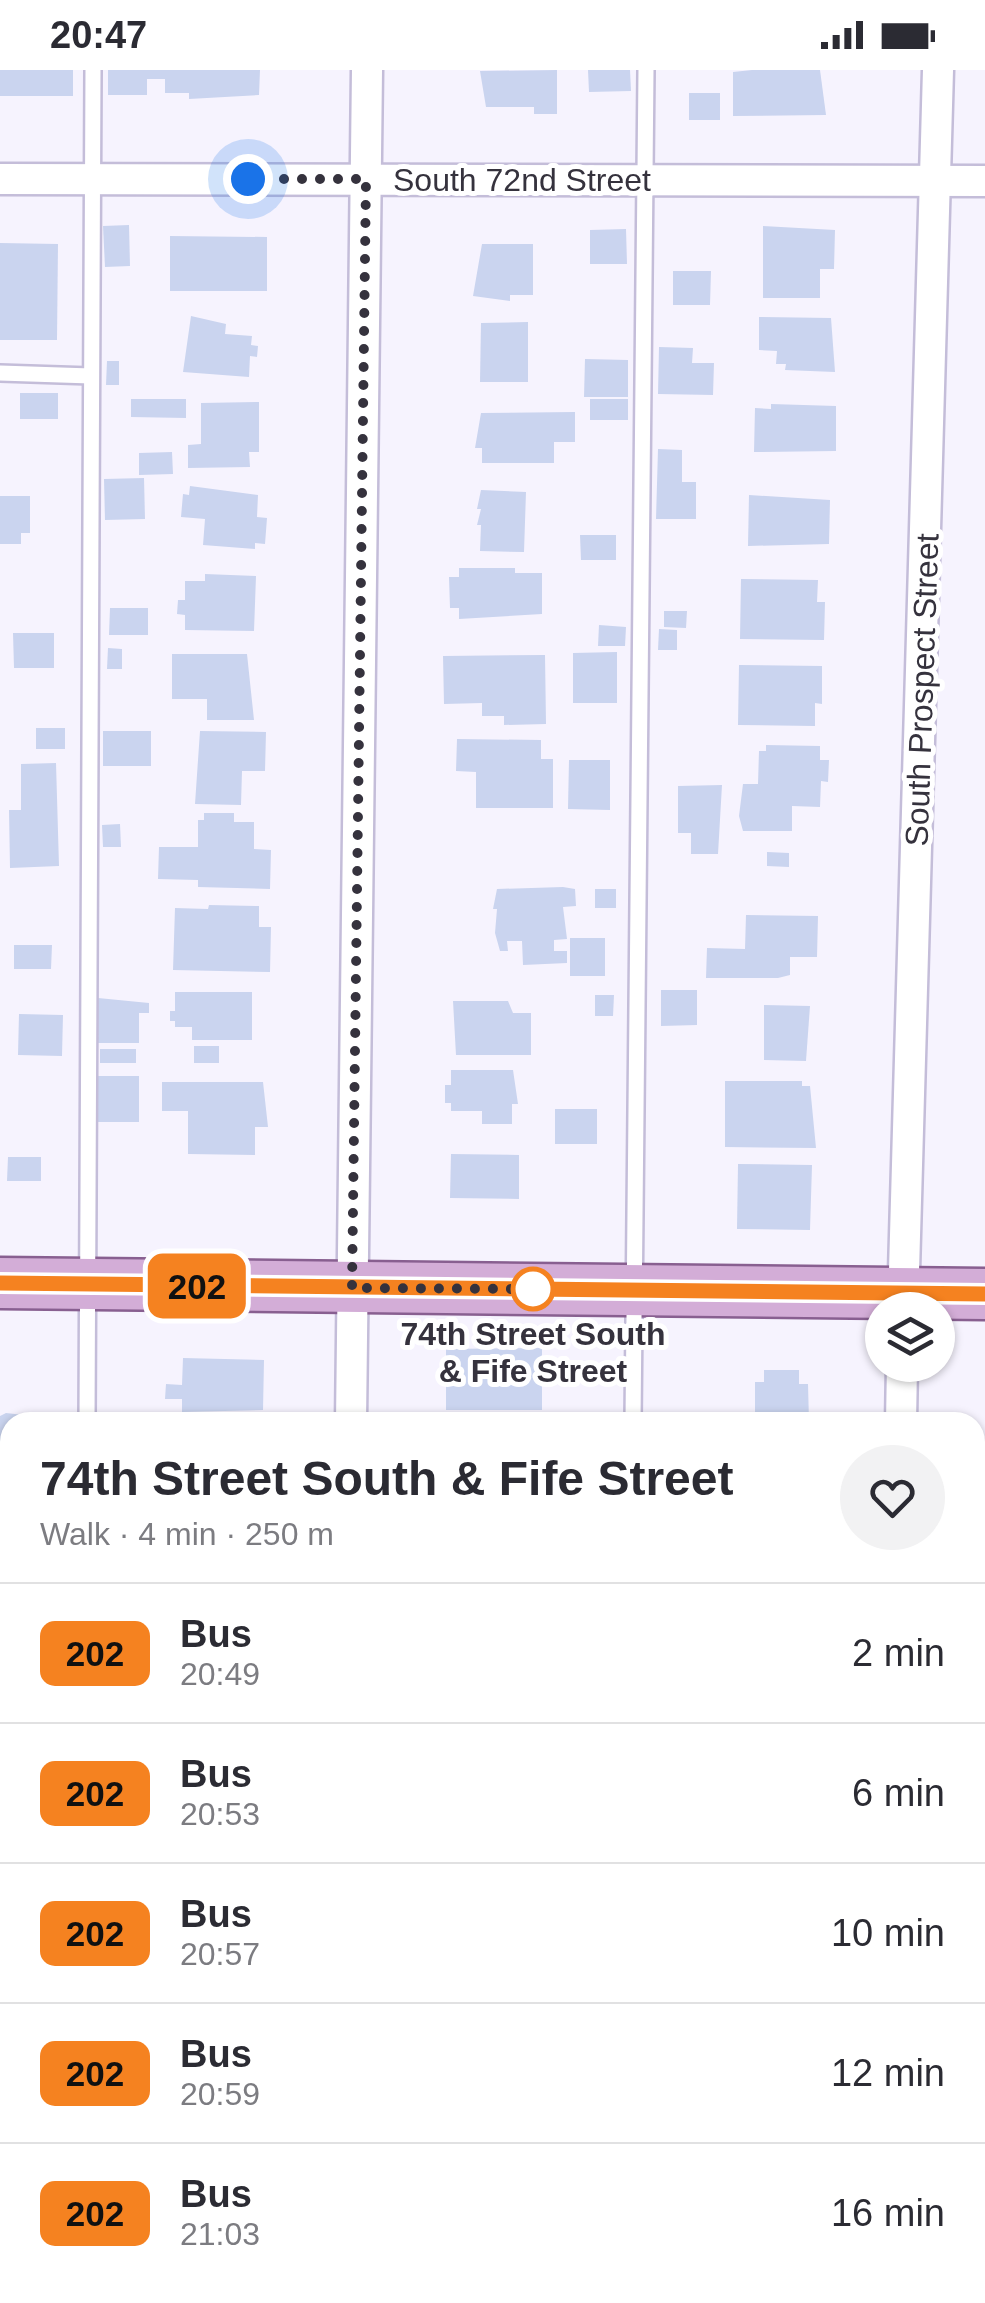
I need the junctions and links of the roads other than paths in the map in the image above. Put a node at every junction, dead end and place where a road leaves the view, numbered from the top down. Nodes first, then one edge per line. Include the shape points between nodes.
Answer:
1 (94, 70) edge
2 (368, 70) edge
3 (646, 70) edge
4 (938, 70) edge
5 (0, 178) edge
6 (92, 178) junction
7 (366, 179) junction
8 (644, 180) junction
9 (938, 180) junction
10 (985, 180) edge
11 (0, 373) edge
12 (91, 376) junction
13 (0, 1283) edge
14 (87, 1284) junction
15 (352, 1288) junction
16 (635, 1290) junction
17 (904, 1292) edge
18 (985, 1294) edge
19 (955, 1297) edge
20 (865, 1300) edge
21 (902, 1382) edge
22 (86, 1412) edge
23 (351, 1412) edge
24 (633, 1412) edge
25 (902, 1412) edge

1 - 6 lane
2 - 7 street
3 - 8 lane
4 - 9 street, South Prospect Street
5 - 6 street, South 72nd Street
6 - 7 street, South 72nd Street
6 - 12 lane
7 - 8 street, South 72nd Street
7 - 15 street
8 - 9 street, South 72nd Street
8 - 16 lane
9 - 10 street, South 72nd Street
9 - 17 street, South Prospect Street
11 - 12 lane
12 - 14 lane
13 - 14 main road
14 - 15 main road
14 - 22 lane
15 - 16 main road
15 - 23 street
16 - 20 main road
16 - 24 lane
18 - 19 main road
21 - 25 street

